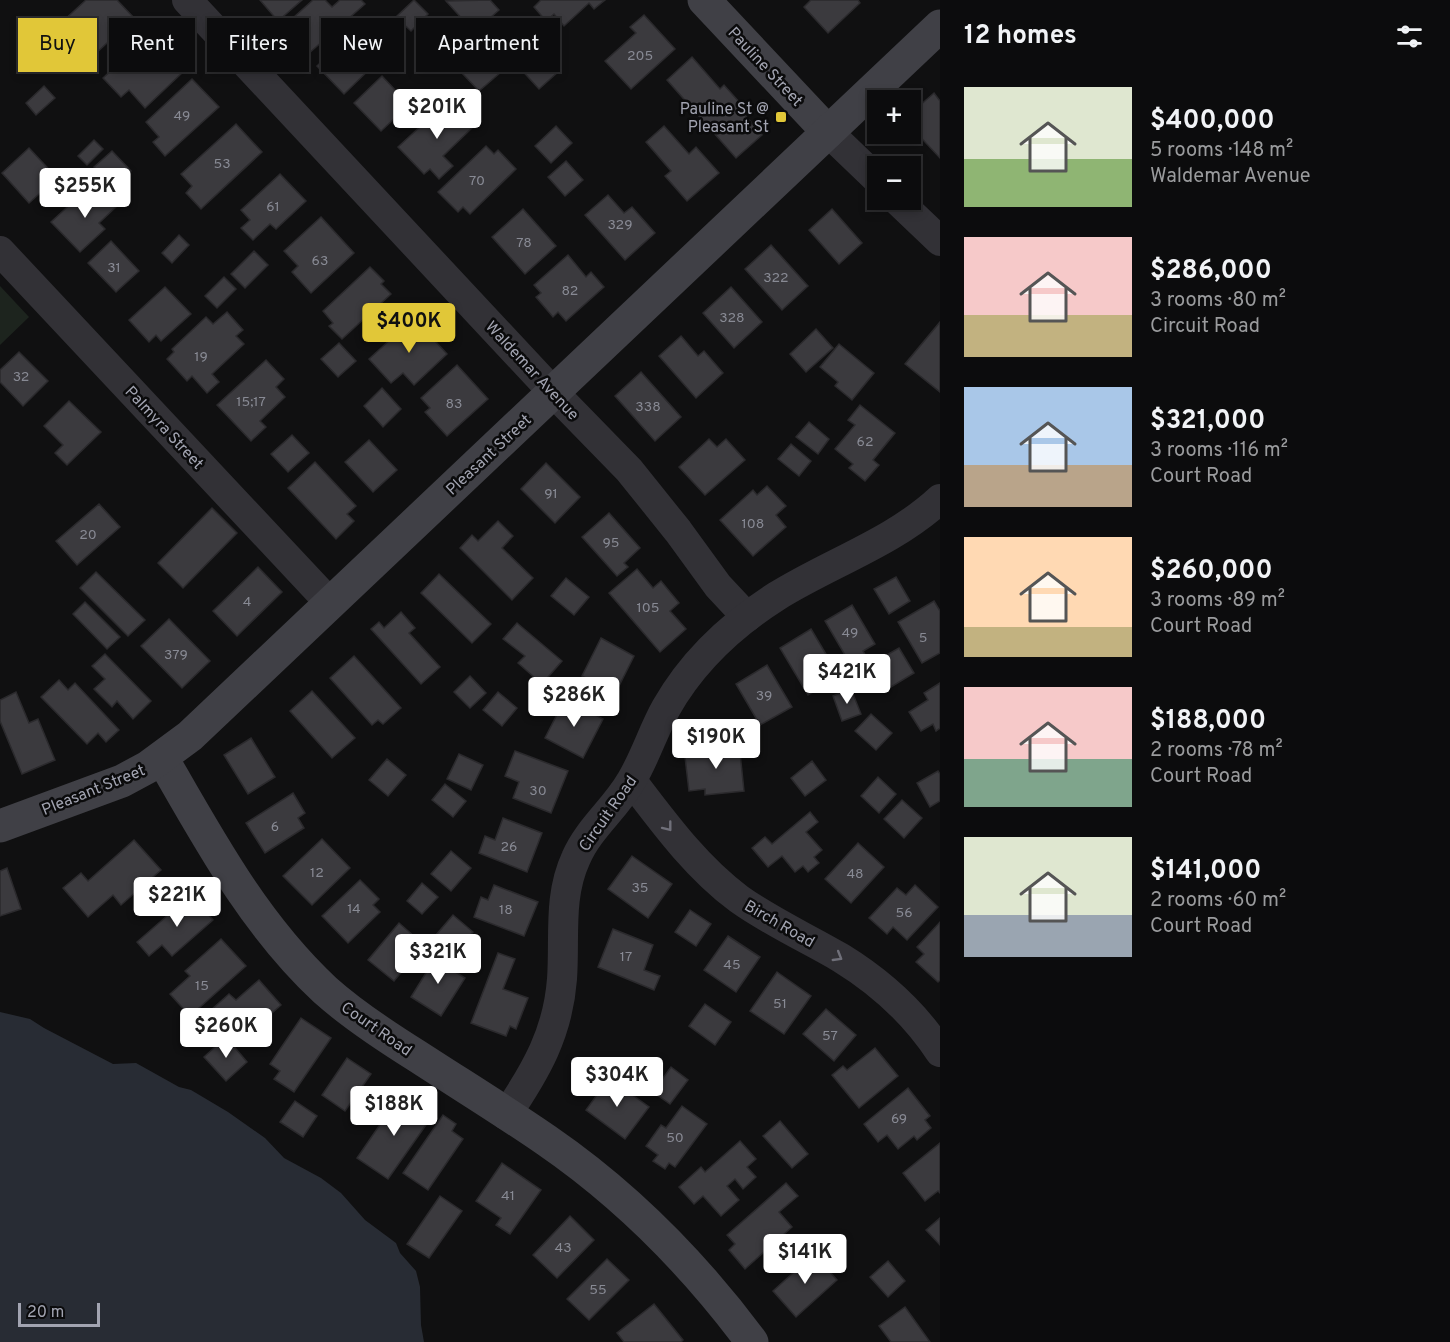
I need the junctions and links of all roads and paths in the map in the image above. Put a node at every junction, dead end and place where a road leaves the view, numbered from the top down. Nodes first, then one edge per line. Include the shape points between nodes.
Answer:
1 (187, 0) edge
2 (704, 0) edge
3 (940, 26) edge
4 (828, 132) junction
5 (867, 169) edge
6 (907, 210) edge
7 (940, 241) edge
8 (0, 251) edge
9 (553, 392) junction
10 (938, 507) edge
11 (330, 603) junction
12 (747, 617) junction
13 (162, 758) junction
14 (632, 781) junction
15 (0, 826) edge
16 (940, 1052) edge
17 (506, 1115) junction
18 (752, 1342) edge

1 - 9 street, Waldemar Avenue
2 - 4 main road, Pauline Street
3 - 4 main road, Pleasant Street
4 - 5 street
4 - 9 main road, Pleasant Street
6 - 7 street
8 - 11 street, Palmyra Street
9 - 11 main road, Pleasant Street
9 - 12 street, Waldemar Avenue via 629,470 718,586
10 - 12 street, Circuit Road via 792,587
11 - 13 main road, Pleasant Street
12 - 14 street, Circuit Road via 716,644 679,687
13 - 15 main road, Pleasant Street via 122,781
13 - 17 main road, Court Road via 235,882 307,972 380,1032
14 -> 16 street, Birch Road via 714,878 757,910 872,980 911,1016
14 - 17 street, Circuit Road via 590,832 573,864 564,897 562,980 553,1030 541,1060
17 - 18 main road, Court Road via 581,1166 653,1228 703,1280

